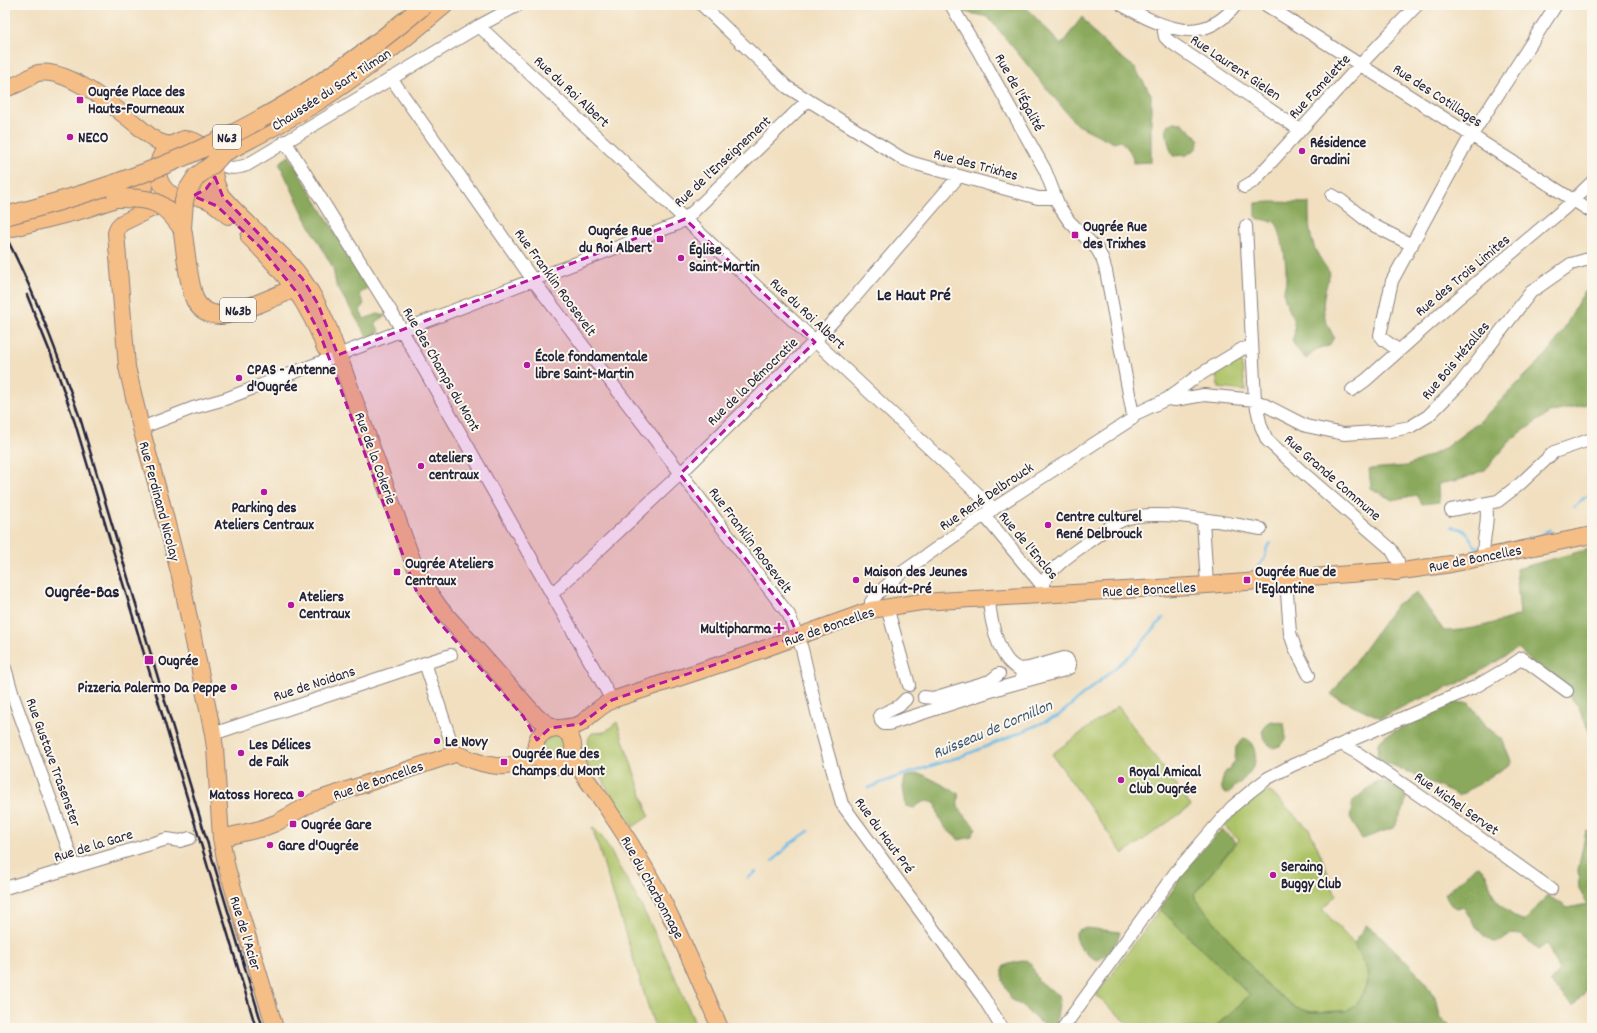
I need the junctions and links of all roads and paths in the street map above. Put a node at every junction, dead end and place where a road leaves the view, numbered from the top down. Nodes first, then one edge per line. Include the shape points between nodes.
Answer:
1 (424, 5) edge
2 (444, 5) edge
3 (518, 5) edge
4 (950, 5) edge
5 (1122, 5) edge
6 (1236, 5) edge
7 (1266, 5) edge
8 (1417, 5) edge
9 (1556, 5) edge
10 (707, 6) edge
11 (479, 26) junction
12 (1163, 26) junction
13 (1360, 65) junction
14 (391, 78) junction
15 (5, 89) edge
16 (808, 100) junction
17 (1300, 130) junction
18 (1471, 136) junction
19 (285, 141) junction
20 (164, 151) junction
21 (217, 164) junction
22 (959, 176) junction
23 (1592, 182) edge
24 (1244, 187) dead end
25 (172, 194) junction
26 (1332, 195) dead end
27 (193, 196) junction
28 (116, 198) junction
29 (1055, 198) junction
30 (1574, 201) junction
31 (1592, 212) edge
32 (5, 216) edge
33 (685, 219) junction
34 (1246, 226) dead end
35 (182, 228) junction
36 (5, 229) edge
37 (1412, 245) junction
38 (1592, 258) edge
39 (533, 280) junction
40 (295, 288) junction
41 (402, 330) junction
42 (815, 342) junction
43 (1252, 347) junction
44 (1398, 350) junction
45 (334, 357) junction
46 (1352, 390) dead end
47 (1167, 399) junction
48 (1255, 400) junction
49 (1132, 417) junction
50 (141, 428) junction
51 (1592, 439) edge
52 (680, 474) junction
53 (1486, 505) junction
54 (1451, 510) dead end
55 (989, 512) junction
56 (1203, 520) junction
57 (1261, 529) dead end
58 (1592, 535) edge
59 (1484, 558) junction
60 (1399, 572) junction
61 (1286, 580) junction
62 (1208, 585) junction
63 (1046, 589) junction
64 (552, 594) junction
65 (989, 598) junction
66 (887, 607) junction
67 (871, 610) junction
68 (798, 636) junction
69 (450, 655) dead end
70 (1004, 656) junction
71 (424, 664) junction
72 (5, 668) edge
73 (1020, 669) junction
74 (999, 674) junction
75 (1309, 675) dead end
76 (1024, 682) junction
77 (909, 685) junction
78 (1003, 687) junction
79 (1566, 691) dead end
80 (924, 697) junction
81 (906, 699) junction
82 (612, 700) junction
83 (928, 710) junction
84 (910, 717) junction
85 (581, 724) junction
86 (556, 728) junction
87 (213, 734) junction
88 (1343, 745) junction
89 (537, 747) junction
90 (573, 748) junction
91 (455, 754) junction
92 (554, 766) junction
93 (190, 838) dead end
94 (221, 838) junction
95 (75, 867) junction
96 (5, 888) edge
97 (1551, 889) dead end
98 (275, 1028) edge
99 (709, 1028) edge
100 (720, 1028) edge
101 (1002, 1028) edge
102 (1063, 1028) edge

1 - 32 highway, Chaussée du Sart Tilman / N63, bridge via 390,34 305,94 214,144 114,184
2 - 21 highway, Chaussée du Sart Tilman / N63 via 399,44 345,82
3 - 11 street
4 - 29 street, Rue de l'Égalité via 1045,170
5 - 12 street
6 - 12 street via 1225,17 1211,26 1185,30
7 - 13 street, Rue des Cotillages
8 - 13 street, Rue Famelette
9 - 18 street
10 - 16 street, Rue des Trixhes via 780,82
11 - 14 street
11 - 33 street, Rue du Roi Albert
12 - 17 street, Rue Laurent Gielen via 1165,37 1169,41
13 - 17 street, Rue Famelette
13 - 18 street, Rue des Cotillages
14 - 19 street
14 - 39 street, Rue Franklin Roosevelt
15 - 20 main road via 26,80 53,83 74,91 137,138
16 - 22 street, Rue des Trixhes via 903,159
16 - 33 street, Rue de l'Enseignement
17 - 24 street, Rue Famelette via 1254,181
18 - 30 street, Rue des Cotillages
18 - 37 street
19 - 21 street via 256,160 238,168 227,168
19 - 41 street, Rue des Champs du Mont via 370,274
20 - 21 main road via 184,139 195,141
20 - 25 main road via 158,175 165,189
21 - 27 main road via 212,184
21 - 28 highway, Chaussée du Sart Tilman / N63, bridge
21 - 35 highway, bridge via 197,176 187,191
21 - 45 main road, Rue de la Cokerie via 217,187 223,197 292,266 311,291 323,315
22 - 29 street, Rue des Trixhes via 1038,198
22 - 42 street, Rue de la Démocratie
23 - 30 street, Rue des Trois Limites
25 - 27 main road
25 - 50 main road, Rue Ferdinand Nicolay via 163,203 122,223 116,233 127,367
26 - 37 street via 1371,224
27 - 40 main road, Rue de la Cokerie via 218,206 260,247
28 - 35 highway, bridge via 140,198 162,205 172,213
28 - 36 highway, Chaussée du Sart Tilman / N63 via 60,216
29 - 49 street via 1069,221 1097,249 1102,258
30 - 31 street, Rue des Cotillages
30 - 44 street, Rue des Trois Limites
33 - 39 street, Rue de l'Enseignement
33 - 42 street, Rue du Roi Albert
34 - 43 street
35 - 40 highway, N63b via 194,299 211,314 232,313
37 - 44 street via 1392,281 1380,334
38 - 48 street, Rue Bois Hézalles via 1571,264 1531,292 1460,384 1428,416 1410,427 1390,431 1336,433 1306,426
39 - 41 street, Rue de l'Enseignement
39 - 52 street, Rue Franklin Roosevelt
40 - 45 main road, Rue de la Cokerie
41 - 45 street, Rue de l'Enseignement
41 - 64 street, Rue des Champs du Mont
42 - 52 street, Rue de la Démocratie
42 - 55 street, Rue du Roi Albert
43 - 47 street via 1242,349 1191,380
43 - 48 street, Rue Grande Commune
44 - 46 street, Rue des Trois Limites
45 - 50 street, Rue de l'Enseignement
45 - 86 main road, Rue de la Cokerie via 414,562 428,591 440,608 537,717
45 - 89 main road, Rue de la Cokerie via 405,567 416,590 437,620 523,716 531,727
47 - 48 street via 1204,395
47 - 49 street, Rue René Delbrouck
48 - 60 street, Rue Grande Commune via 1267,440 1391,549 1398,561
49 - 55 street, Rue René Delbrouck
50 - 87 main road, Rue Ferdinand Nicolay via 181,579
51 - 53 street via 1554,452 1498,502
52 - 64 street, Rue de la Démocratie
52 - 68 street, Rue Franklin Roosevelt via 789,615
53 - 54 street
53 - 59 street
55 - 63 street, Rue de l'Enclos
55 - 67 street, Rue René Delbrouck via 890,582 874,598
56 - 57 street
56 - 62 street
56 - 63 street via 1148,515 1123,520 1064,559 1050,572
58 - 59 main road, Rue de Boncelles
59 - 60 main road, Rue de Boncelles
60 - 61 main road, Rue de Boncelles
61 - 62 main road, Rue de Boncelles
61 - 75 street via 1290,633
62 - 63 main road, Rue de Boncelles
63 - 65 main road, Rue de Boncelles
64 - 82 street, Rue des Champs du Mont
65 - 66 main road, Rue de Boncelles
65 - 70 street via 991,619
66 - 67 main road, Rue de Boncelles
66 - 77 street
67 - 68 main road, Rue de Boncelles
68 - 82 main road, Rue de Boncelles
68 - 101 street, Rue du Haut Pré via 842,804 983,997
69 - 71 street, Rue de Noidans
70 - 73 street
70 - 74 street
71 - 87 street, Rue de Noidans
71 - 91 street
72 - 95 street, Rue Gustave Trasenster
73 - 76 street
73 - 76 street via 1064,658 1070,662 1069,668
74 - 78 street
74 - 80 street via 983,683 933,698
76 - 78 street
77 - 80 street
77 - 81 street
78 - 83 street
79 - 88 street via 1522,658 1475,687
80 - 83 street
81 - 84 street
81 - 84 street via 899,706 882,713 880,718 884,724 889,724
82 - 85 main road, Rue de Boncelles
83 - 84 street
85 - 86 main road
85 - 90 main road, Rue de Boncelles
86 - 89 main road via 542,732
86 - 90 main road via 568,734
87 - 94 main road, Rue Ferdinand Nicolay
88 - 97 street, Rue Michel Servet
88 - 102 street via 1280,772 1259,784 1232,808 1166,885
89 - 91 main road via 511,766 500,767
89 - 92 main road via 544,762
90 - 92 main road, Rue de Boncelles via 565,763
90 - 100 main road, Rue du Charbonnage via 580,771 620,827 667,908
91 - 94 main road, Rue de Boncelles via 317,800 260,829
92 - 99 main road, Rue du Charbonnage via 572,776 609,827 636,871 681,959
93 - 95 street, Rue de la Gare via 180,841 167,839
94 - 98 main road, Rue de l'Acier via 234,894
95 - 96 street, Rue de la Gare

